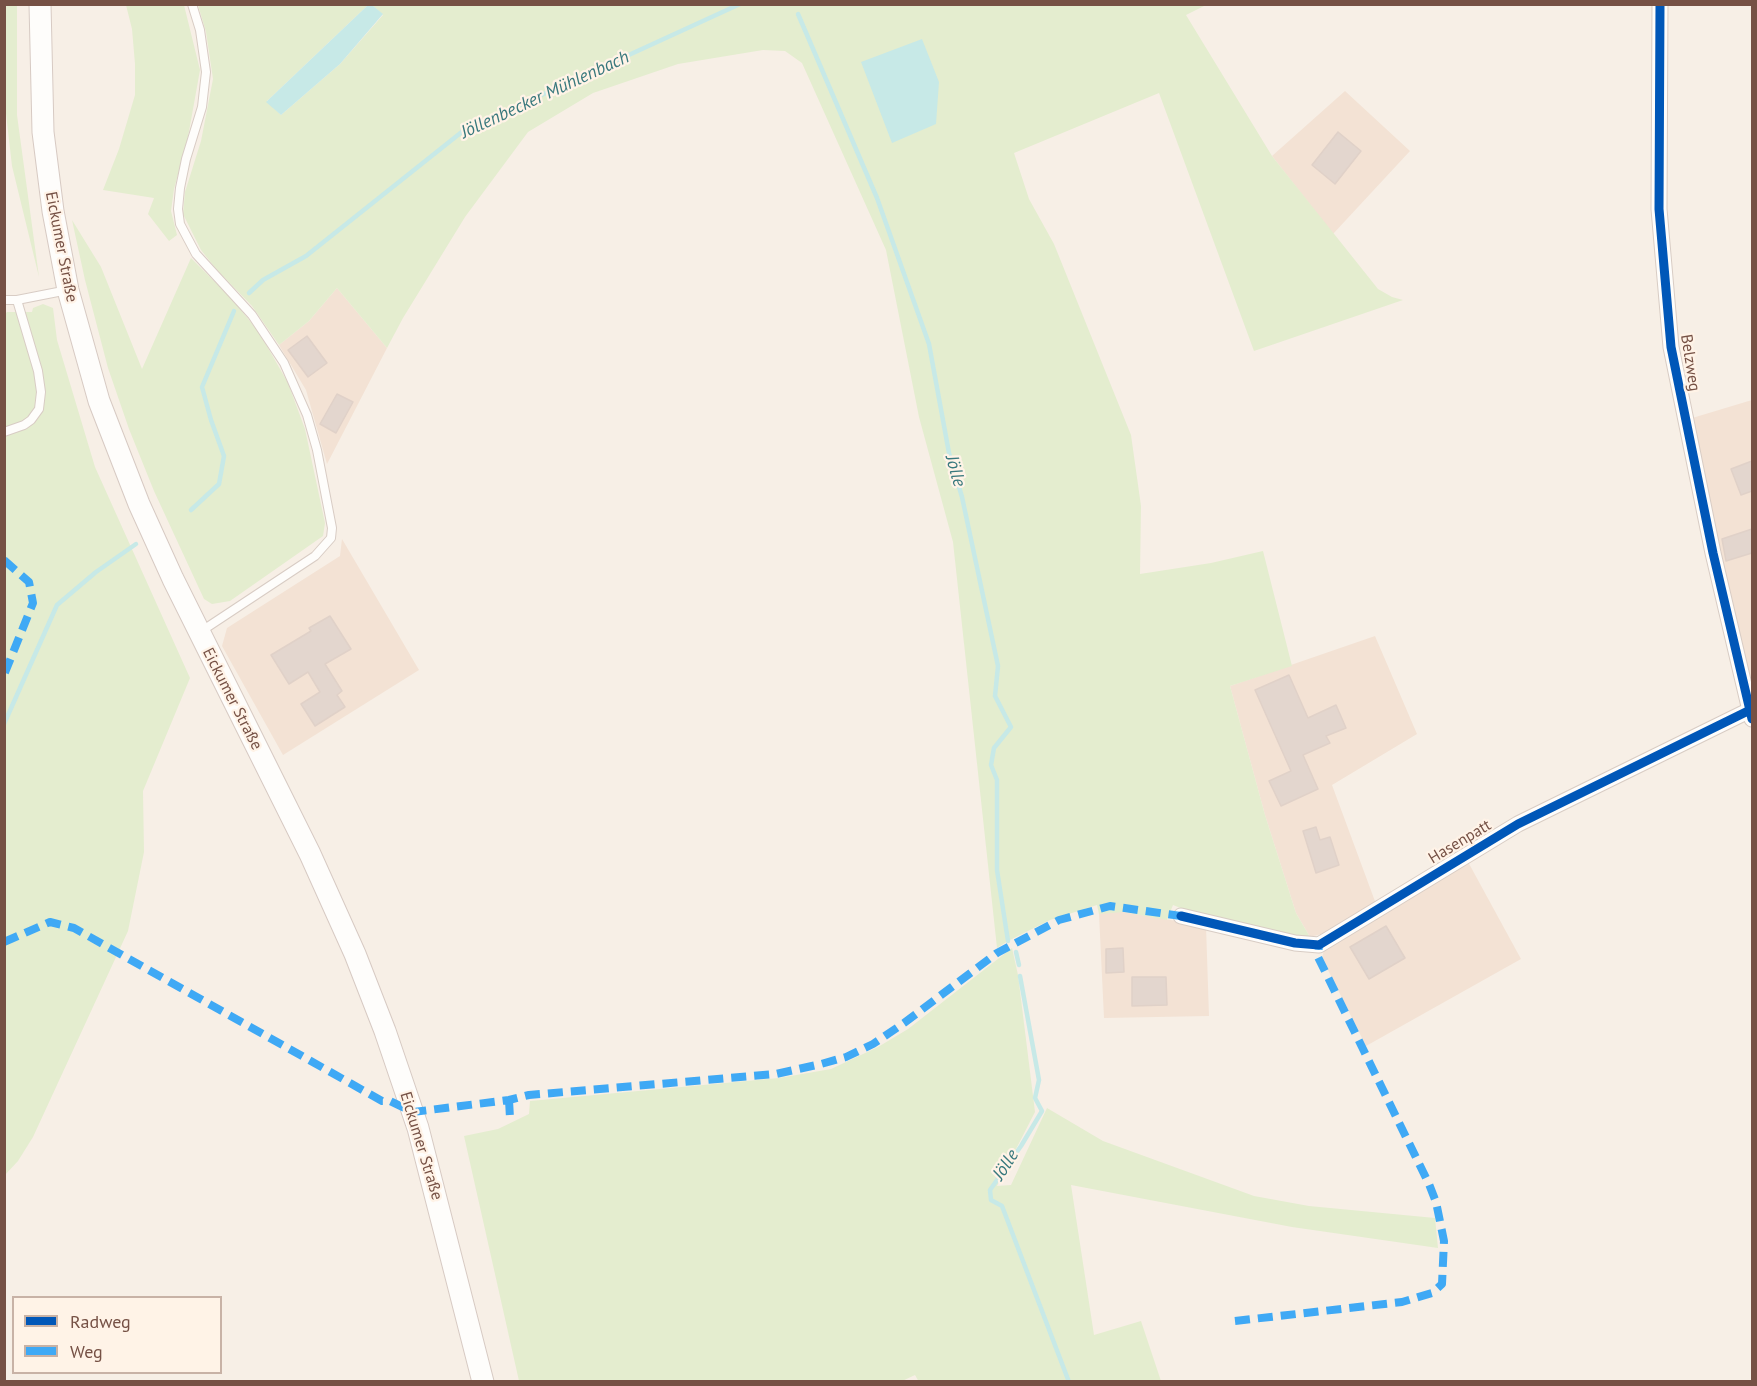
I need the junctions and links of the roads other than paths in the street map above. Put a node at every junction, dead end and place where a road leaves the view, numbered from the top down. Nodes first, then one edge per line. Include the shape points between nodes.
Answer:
1 (40, 4) edge
2 (192, 4) edge
3 (1660, 4) edge
4 (68, 291) junction
5 (4, 300) edge
6 (17, 300) junction
7 (4, 432) edge
8 (199, 633) junction
9 (1751, 715) edge
10 (1181, 916) dead end
11 (483, 1382) edge

1 - 4 main road, Eickumer Straße via 43,132
2 - 8 lane via 206,72 202,107 180,188 180,224 196,254 252,315 284,363 307,415 332,528 331,538 315,556
3 - 9 street, Belzweg via 1659,209 1671,347
4 - 6 lane
4 - 8 main road, Eickumer Straße via 99,401 139,504
5 - 6 lane
6 - 7 lane via 41,392 39,409 31,420
8 - 11 main road, Eickumer Straße via 310,854 385,1031 418,1128
9 - 10 street, Hasenpatt via 1518,824 1319,945

